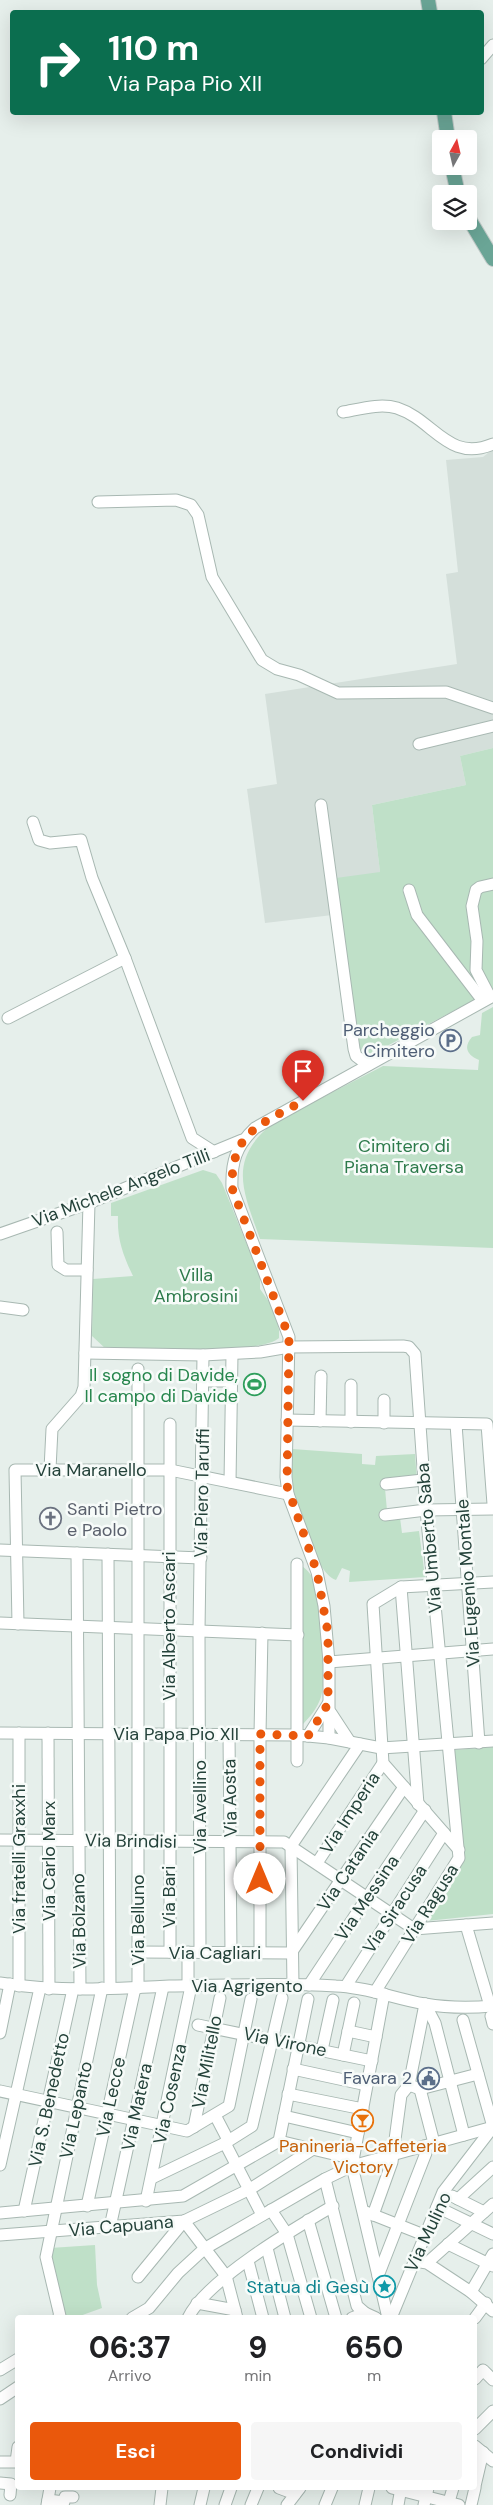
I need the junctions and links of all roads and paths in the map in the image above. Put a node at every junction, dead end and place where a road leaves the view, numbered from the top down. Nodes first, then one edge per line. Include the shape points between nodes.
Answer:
1 (493, 45) edge
2 (484, 55) edge
3 (446, 116) edge
4 (447, 130) edge
5 (476, 230) edge
6 (493, 259) edge
7 (343, 412) dead end
8 (493, 444) edge
9 (98, 502) dead end
10 (493, 708) edge
11 (493, 726) edge
12 (419, 744) dead end
13 (321, 805) dead end
14 (33, 822) dead end
15 (493, 884) edge
16 (409, 890) dead end
17 (125, 958) junction
18 (489, 998) edge
19 (8, 1018) dead end
20 (368, 1065) junction
21 (242, 1140) junction
22 (214, 1152) junction
23 (89, 1203) junction
24 (57, 1232) dead end
25 (0, 1234) edge
26 (87, 1270) junction
27 (0, 1307) edge
28 (23, 1310) dead end
29 (289, 1347) junction
30 (85, 1353) junction
31 (232, 1354) junction
32 (203, 1355) junction
33 (138, 1369) dead end
34 (321, 1376) dead end
35 (203, 1381) junction
36 (232, 1381) junction
37 (351, 1385) dead end
38 (384, 1400) dead end
39 (287, 1420) junction
40 (320, 1421) junction
41 (351, 1422) junction
42 (384, 1423) junction
43 (170, 1424) dead end
44 (419, 1424) junction
45 (456, 1424) junction
46 (140, 1469) junction
47 (50, 1470) junction
48 (170, 1470) junction
49 (202, 1476) junction
50 (424, 1480) junction
51 (230, 1482) junction
52 (386, 1484) dead end
53 (288, 1494) junction
54 (493, 1504) edge
55 (493, 1509) edge
56 (426, 1510) junction
57 (462, 1510) junction
58 (385, 1514) dead end
59 (0, 1550) edge
60 (17, 1550) junction
61 (77, 1553) junction
62 (108, 1554) junction
63 (139, 1555) junction
64 (169, 1556) junction
65 (201, 1558) junction
66 (297, 1564) dead end
67 (493, 1582) edge
68 (468, 1583) junction
69 (433, 1585) junction
70 (401, 1587) junction
71 (0, 1623) edge
72 (18, 1624) junction
73 (78, 1626) junction
74 (108, 1628) junction
75 (138, 1629) junction
76 (169, 1630) junction
77 (199, 1631) junction
78 (262, 1634) junction
79 (298, 1635) junction
80 (493, 1649) edge
81 (472, 1650) junction
82 (441, 1653) junction
83 (406, 1656) junction
84 (376, 1658) junction
85 (329, 1662) junction
86 (328, 1704) junction
87 (0, 1733) edge
88 (18, 1733) junction
89 (48, 1733) junction
90 (78, 1733) junction
91 (108, 1733) junction
92 (138, 1733) junction
93 (168, 1734) junction
94 (200, 1734) junction
95 (229, 1734) junction
96 (260, 1734) junction
97 (303, 1736) junction
98 (325, 1738) junction
99 (493, 1742) edge
100 (355, 1743) junction
101 (479, 1743) junction
102 (449, 1745) junction
103 (414, 1746) junction
104 (382, 1748) junction
105 (297, 1761) dead end
106 (382, 1763) junction
107 (404, 1787) junction
108 (422, 1807) junction
109 (444, 1832) junction
110 (0, 1840) edge
111 (19, 1840) junction
112 (49, 1840) junction
113 (78, 1840) junction
114 (108, 1841) junction
115 (138, 1841) junction
116 (169, 1842) junction
117 (200, 1842) junction
118 (230, 1842) junction
119 (260, 1842) junction
120 (292, 1846) junction
121 (459, 1850) junction
122 (317, 1863) junction
123 (342, 1880) junction
124 (367, 1897) junction
125 (392, 1914) junction
126 (493, 1923) edge
127 (466, 1925) junction
128 (414, 1929) junction
129 (138, 1952) junction
130 (170, 1952) junction
131 (188, 1952) junction
132 (200, 1952) junction
133 (231, 1953) junction
134 (260, 1953) junction
135 (292, 1953) junction
136 (10, 1984) edge
137 (309, 1985) junction
138 (189, 1986) junction
139 (294, 1986) junction
140 (346, 1986) junction
141 (163, 1987) junction
142 (45, 1988) junction
143 (106, 1988) junction
144 (136, 1988) junction
145 (76, 1989) junction
146 (380, 1993) junction
147 (220, 1998) dead end
148 (282, 1998) dead end
149 (251, 1999) dead end
150 (308, 1999) dead end
151 (333, 2000) dead end
152 (354, 2003) dead end
153 (425, 2004) junction
154 (492, 2013) edge
155 (463, 2020) dead end
156 (198, 2025) dead end
157 (214, 2028) junction
158 (348, 2030) junction
159 (0, 2033) edge
160 (244, 2034) junction
161 (376, 2037) junction
162 (274, 2040) junction
163 (298, 2045) junction
164 (322, 2050) junction
165 (343, 2055) junction
166 (372, 2061) junction
167 (293, 2069) junction
168 (478, 2074) junction
169 (450, 2081) junction
170 (368, 2085) junction
171 (415, 2087) junction
172 (0, 2091) edge
173 (16, 2094) junction
174 (288, 2094) junction
175 (48, 2101) junction
176 (77, 2107) junction
177 (363, 2110) junction
178 (107, 2114) junction
179 (215, 2115) junction
180 (284, 2116) junction
181 (134, 2119) junction
182 (162, 2126) junction
183 (194, 2127) junction
184 (493, 2127) edge
185 (358, 2133) junction
186 (464, 2135) junction
187 (279, 2141) junction
188 (226, 2143) junction
189 (429, 2144) junction
190 (313, 2149) junction
191 (393, 2154) junction
192 (353, 2162) junction
193 (0, 2165) edge
194 (238, 2166) junction
195 (493, 2167) edge
196 (152, 2178) junction
197 (325, 2179) junction
198 (250, 2189) junction
199 (444, 2192) junction
200 (458, 2200) junction
201 (146, 2201) junction
202 (116, 2203) junction
203 (493, 2204) edge
204 (87, 2206) junction
205 (333, 2206) junction
206 (436, 2207) junction
207 (55, 2208) junction
208 (24, 2211) junction
209 (267, 2212) junction
210 (484, 2212) junction
211 (0, 2213) edge
212 (367, 2213) junction
213 (308, 2220) junction
214 (184, 2221) junction
215 (470, 2223) junction
216 (397, 2224) junction
217 (110, 2227) junction
218 (50, 2232) junction
219 (287, 2234) junction
220 (493, 2234) edge
221 (0, 2235) edge
222 (424, 2235) junction
223 (448, 2244) junction
224 (267, 2248) junction
225 (204, 2249) junction
226 (248, 2261) junction
227 (414, 2261) junction
228 (491, 2261) edge
229 (427, 2263) junction
230 (226, 2276) junction
231 (378, 2276) junction
232 (138, 2277) dead end
233 (471, 2292) junction
234 (197, 2303) junction
235 (489, 2307) edge
236 (148, 2312) edge
237 (236, 2314) edge
238 (60, 2315) edge
239 (190, 2315) edge
240 (261, 2315) edge
241 (284, 2315) edge
242 (310, 2315) edge
243 (335, 2315) edge
244 (370, 2315) edge
245 (388, 2315) edge
246 (390, 2315) edge
247 (477, 2316) edge
248 (15, 2361) edge
249 (1, 2369) edge
250 (477, 2376) edge
251 (493, 2380) edge
252 (15, 2389) edge
253 (0, 2399) edge
254 (493, 2411) edge
255 (477, 2427) edge
256 (479, 2449) edge
257 (493, 2461) edge
258 (0, 2462) edge
259 (15, 2462) edge
260 (477, 2468) edge
261 (0, 2483) edge
262 (50, 2490) edge
263 (162, 2490) edge
264 (204, 2490) edge
265 (230, 2490) edge
266 (257, 2490) edge
267 (331, 2490) edge
268 (369, 2490) edge
269 (398, 2490) edge
270 (405, 2490) edge
271 (452, 2490) edge
272 (474, 2490) edge
273 (298, 2491) edge
274 (10, 2495) dead end
275 (426, 2496) edge
276 (73, 2497) dead end
277 (48, 2503) edge
278 (452, 2504) edge
279 (160, 2505) edge
280 (200, 2505) edge
281 (225, 2505) edge
282 (251, 2505) edge
283 (288, 2505) edge
284 (325, 2505) edge
285 (365, 2505) edge
286 (398, 2505) edge
287 (471, 2505) edge

1 - 2 street
3 - 4 main road
5 - 6 main road
7 - 8 street via 377,406 393,407 417,418 455,446 477,449
9 - 10 street via 176,500 191,505 198,515 212,576 268,665 338,693 446,692
11 - 12 street
13 - 20 street via 354,1049 356,1056
14 - 17 street via 39,840 50,843 81,840 92,878
15 - 18 street via 476,890 472,906 477,941 476,970
16 - 18 street via 417,916
17 - 19 street
17 - 22 street via 192,1138
18 - 20 street
20 - 21 street via 255,1128
21 - 22 street, Via Michele Angelo Tilli
21 - 29 street via 233,1163 232,1188 271,1286 289,1337
22 - 23 street, Via Michele Angelo Tilli
23 - 25 street, Via Michele Angelo Tilli
23 - 26 street
24 - 26 street via 58,1265 66,1270
26 - 30 street
27 - 28 street
29 - 31 street, Via Umberto Saba
29 - 39 street
29 - 44 street, Via Umberto Saba via 409,1347 415,1354
30 - 32 street, Via Umberto Saba
30 - 47 street via 86,1378 81,1396 50,1434
31 - 32 street, Via Umberto Saba
31 - 36 street
32 - 35 street, Via Piero Taruffi
33 - 46 street, Via Belluno
34 - 40 street
35 - 36 street
35 - 49 street, Via Piero Taruffi
36 - 51 street
37 - 41 street
38 - 42 street
39 - 40 street
39 - 53 street
40 - 41 street
41 - 42 street
42 - 44 street
43 - 48 street, Via Alberto Ascari
44 - 45 street
44 - 50 street, Via Umberto Saba
45 - 54 street via 487,1424
45 - 57 street, Via Eugenio Montale
46 - 47 street, Via Maranello
46 - 48 street, Via Maranello
46 - 63 street, Via Belluno
47 - 60 street, Via Maranello via 15,1470
48 - 49 street, Via Maranello
48 - 64 street, Via Alberto Ascari
49 - 51 street, Via Maranello
49 - 65 street, Via Piero Taruffi
50 - 52 street
50 - 56 street, Via Umberto Saba
51 - 53 street, Via Maranello
53 - 85 street via 317,1572
55 - 57 street
56 - 57 street
56 - 58 street
56 - 69 street, Via Umberto Saba
57 - 68 street, Via Eugenio Montale
59 - 60 street
60 - 61 street
60 - 72 street, Via Maranello
61 - 62 street
61 - 73 street, Via Bolzano
62 - 63 street
62 - 74 street, Via Lepanto
63 - 64 street
63 - 75 street, Via Belluno
64 - 65 street
64 - 76 street, Via Alberto Ascari
65 - 77 street, Via Piero Taruffi
66 - 79 street
67 - 68 street
68 - 69 street
68 - 81 street, Via Eugenio Montale
69 - 70 street
69 - 82 street, Via Umberto Saba
70 - 83 street
70 - 84 street via 373,1604
71 - 72 street
72 - 73 street
73 - 74 street
73 - 90 street, Via Bolzano
74 - 75 street
74 - 91 street, Via Lepanto
75 - 76 street
75 - 92 street, Via Belluno
76 - 77 street
76 - 93 street, Via Alberto Ascari
77 - 78 street
77 - 94 street, Via Avellino
78 - 79 street
78 - 96 street
79 - 97 street
80 - 81 street
81 - 82 street
81 - 101 street, Via Eugenio Montale
82 - 83 street
82 - 102 street, Via Umberto Saba
83 - 84 street
83 - 103 street
84 - 85 street
84 - 104 street
85 - 86 street
86 - 97 street
86 - 98 street
86 - 100 street via 341,1731
87 - 88 street, Via Papa Pio XII
88 - 89 street, Via Papa Pio XII
88 - 111 street, Via fratelli Graxxhi
89 - 90 street, Via Papa Pio XII
89 - 112 street, Via Carlo Marx
90 - 91 street, Via Papa Pio XII
90 - 113 street, Via Bolzano
91 - 92 street, Via Papa Pio XII
91 - 114 street, Via Lepanto
92 - 93 street, Via Papa Pio XII
92 - 115 street, Via Belluno
93 - 94 street, Via Papa Pio XII
93 - 116 street, Via Alberto Ascari
94 - 95 street, Via Papa Pio XII
94 - 117 street, Via Avellino
95 - 96 street, Via Papa Pio XII
95 - 118 street, Via Aosta
96 - 97 street, Via Papa Pio XII
96 - 119 street
97 - 98 street, Via Papa Pio XII
97 - 105 street
98 - 100 street, Via Papa Pio XII
99 - 101 street, Via Papa Pio XII
100 - 104 street, Via Papa Pio XII
100 - 120 street
101 - 102 street, Via Papa Pio XII
102 - 103 street, Via Papa Pio XII
102 - 121 street, Via Umberto Saba
103 - 104 street, Via Papa Pio XII
103 - 108 street
104 - 106 street
106 - 107 street, Via Ragusa
106 - 122 street, Via Imperia
107 - 108 street, Via Ragusa
107 - 123 street, Via Catania
108 - 109 street, Via Ragusa
108 - 124 street, Via Messina
109 - 121 street, Via Ragusa
109 - 125 street, Via Siracusa
110 - 111 street, Via Brindisi
111 - 112 street, Via Brindisi
111 - 136 street, Via fratelli Graxxhi
112 - 113 street, Via Brindisi
112 - 142 street, Via Carlo Marx
113 - 114 street, Via Brindisi
113 - 145 street, Via Bolzano
114 - 115 street, Via Brindisi
114 - 143 street, Via Lepanto
115 - 116 street, Via Brindisi
115 - 129 street, Via Belluno
116 - 117 street, Via Brindisi
116 - 130 street, Via Bari
117 - 118 street, Via Brindisi
117 - 132 street, Via Avellino
118 - 119 street, Via Brindisi
118 - 133 street, Via Aosta
119 - 120 street, Via Brindisi via 284,1842
119 - 134 street
120 - 122 street
120 - 135 street
121 - 128 street, Via Ragusa via 459,1858
122 - 123 street
123 - 124 street
123 - 135 street, Via Catania
124 - 125 street
124 - 137 street, Via Messina
125 - 128 street
125 - 140 street, Via Siracusa
126 - 127 street
127 - 128 street
127 - 154 street
128 - 146 street, Via Ragusa
129 - 130 street, Via Cagliari
129 - 144 street, Via Belluno
130 - 131 street, Via Cagliari
131 - 132 street, Via Cagliari
131 - 138 street, Via Cosenza
132 - 133 street, Via Cagliari
133 - 134 street, Via Cagliari
134 - 135 street, Via Cagliari
135 - 139 street
136 - 142 street, Via Agrigento
136 - 159 street, Via fratelli Graxxhi
137 - 139 street, Via Agrigento
137 - 140 street, Via Agrigento
138 - 139 street, Via Agrigento
138 - 141 street, Via Agrigento
138 - 182 street, Via Cosenza
140 - 146 street, Via Agrigento
141 - 144 street, Via Agrigento
141 - 181 street, Via Matera
142 - 145 street, Via Agrigento
142 - 173 street, Via Carlo Marx
143 - 144 street, Via Agrigento
143 - 145 street, Via Agrigento
143 - 176 street, Via Lepanto
144 - 178 street, Via Lecce
145 - 175 street, Via S. Benedetto
146 - 153 street, Via Agrigento
146 - 161 street
147 - 157 street, Via Militello
148 - 162 street
149 - 160 street
150 - 163 street
151 - 164 street
152 - 158 street
153 - 154 street, Via Agrigento
153 - 169 street via 435,2023
153 - 171 street
155 - 168 street
156 - 157 street, Via Virone
157 - 160 street, Via Virone
157 - 183 street, Via Militello
158 - 161 street
158 - 165 street
160 - 162 street, Via Virone
160 - 179 street via 230,2106
161 - 166 street
162 - 163 street, Via Virone
162 - 188 street via 252,2126
163 - 164 street, Via Virone
163 - 167 street
164 - 165 street, Via Virone
165 - 166 street, Via Virone
166 - 170 street
167 - 170 street
167 - 174 street
168 - 169 street
168 - 184 street
169 - 171 street
169 - 186 street
170 - 177 street
171 - 189 street
171 - 191 street via 401,2095
172 - 173 street
173 - 175 street
173 - 193 street, Via Carlo Marx
174 - 177 street
174 - 180 street
175 - 176 street
175 - 208 street, Via S. Benedetto
176 - 178 street
176 - 207 street, Via Lepanto
177 - 185 street
178 - 181 street
178 - 204 street, Via Lecce
179 - 183 street
179 - 188 street via 227,2138
180 - 185 street
180 - 187 street
181 - 182 street
181 - 202 street, Via Matera
182 - 183 street via 187,2132
182 - 196 street, Via Cosenza
184 - 186 street
184 - 199 street, Via Mulino
185 - 192 street
186 - 189 street
187 - 190 street
187 - 194 street
188 - 194 street
188 - 196 street
189 - 191 street
189 - 216 street
190 - 192 street
190 - 198 street, Via Capuana
191 - 192 street
191 - 212 street
192 - 197 street
192 - 212 street
194 - 198 street
194 - 201 street via 184,2196
195 - 200 street
196 - 201 street, Via Cosenza
197 - 205 street
197 - 209 street
198 - 209 street
198 - 214 street, Via Capuana
199 - 200 street
199 - 206 street, Via Mulino
200 - 210 street
201 - 202 street
202 - 204 street
202 - 217 street, Via Matera
203 - 210 street
204 - 207 street
205 - 213 street
205 - 244 street via 357,2306
206 - 215 street
206 - 222 street, Via Mulino
207 - 208 street
207 - 218 street, Via Lepanto
208 - 211 street
209 - 219 street
209 - 225 street
210 - 215 street
212 - 216 street
212 - 231 street
213 - 219 street
213 - 243 street
214 - 217 street, Via Capuana
214 - 225 street
214 - 232 street
215 - 220 street
215 - 223 street
216 - 222 street
216 - 231 street
217 - 218 street, Via Capuana
218 - 221 street, Via Capuana
218 - 238 street, Via Lepanto via 46,2257
219 - 224 street
219 - 242 street
222 - 227 street, Via Mulino
223 - 228 street
223 - 229 street
224 - 226 street
224 - 241 street
225 - 230 street
225 - 236 street via 178,2273
226 - 230 street
226 - 240 street
227 - 229 street
227 - 246 street, Via Mulino
228 - 233 street
229 - 233 street
230 - 234 street
230 - 237 street
231 - 245 street
233 - 235 street
234 - 237 street
234 - 239 street
235 - 247 street
248 - 249 street
250 - 251 street via 483,2370
252 - 253 street
254 - 255 street
256 - 257 street
256 - 260 street
258 - 259 street
261 - 274 street via 11,2484
262 - 277 street
263 - 279 street
264 - 280 street
265 - 281 street
266 - 282 street
267 - 284 street
268 - 285 street
269 - 286 street
270 - 275 street
271 - 278 street
272 - 287 street
273 - 283 street
275 - 278 street
276 - 277 street via 65,2497 64,2502

